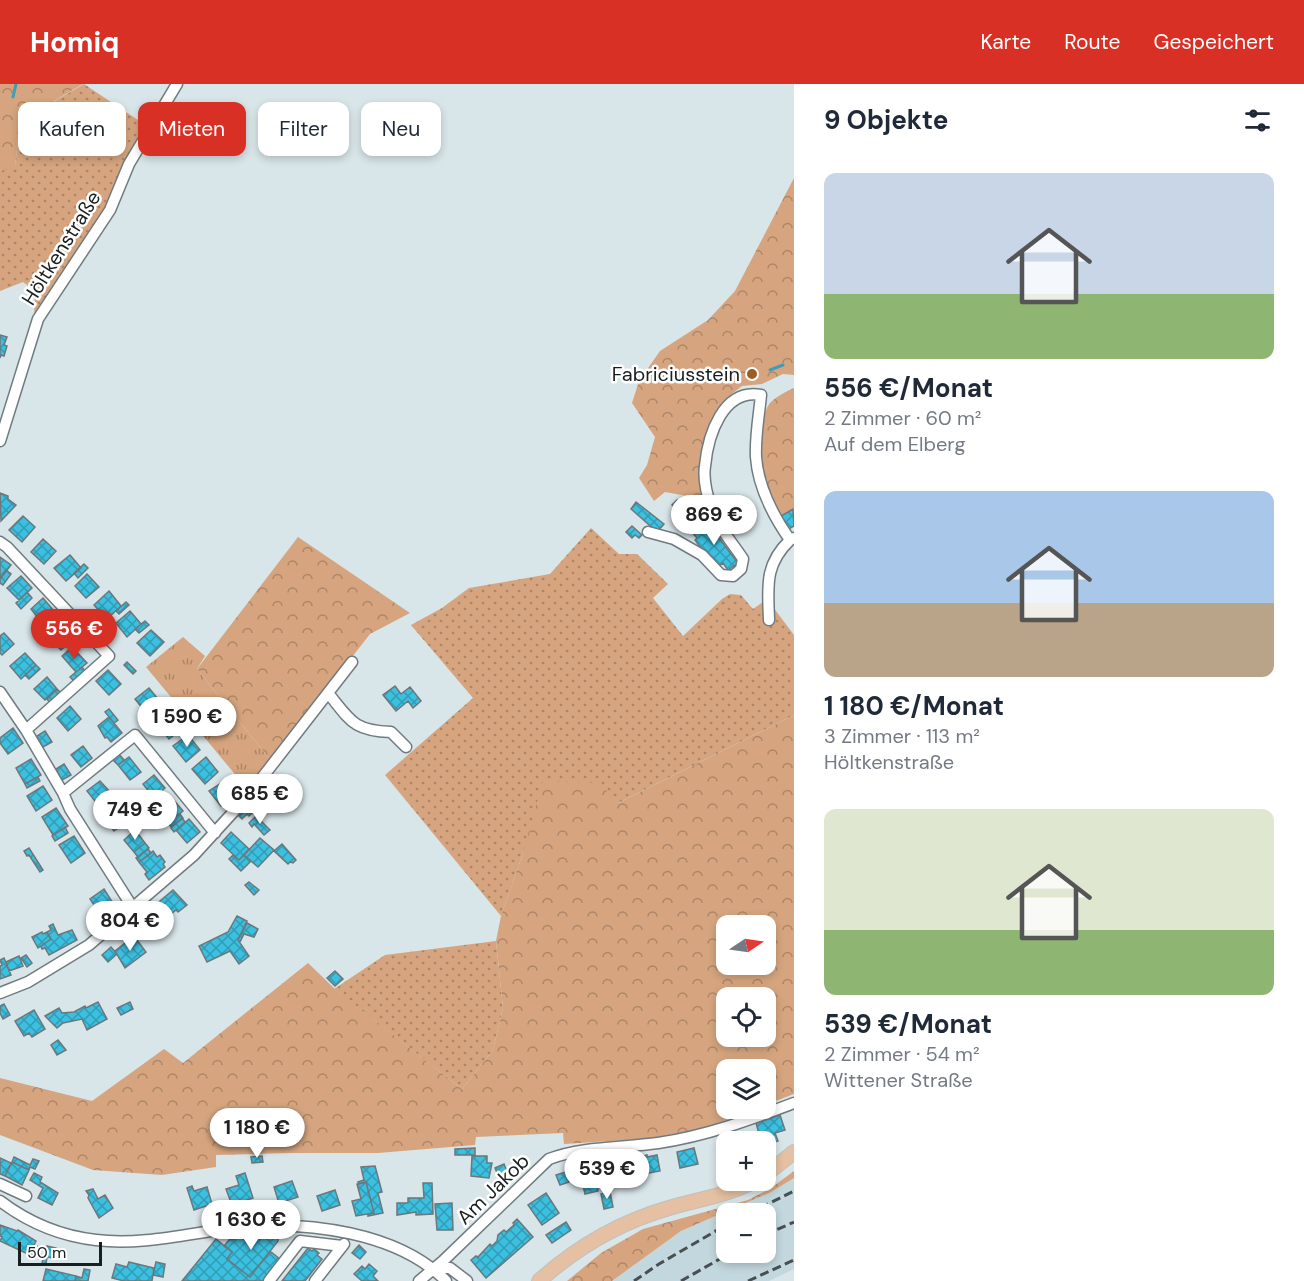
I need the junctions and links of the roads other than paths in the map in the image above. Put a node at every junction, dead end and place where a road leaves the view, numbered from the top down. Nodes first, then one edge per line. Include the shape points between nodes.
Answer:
1 (177, 84) edge
2 (0, 441) edge
3 (648, 532) dead end
4 (793, 538) edge
5 (0, 542) edge
6 (770, 620) dead end
7 (352, 662) dead end
8 (0, 692) edge
9 (328, 693) junction
10 (26, 730) junction
11 (406, 747) dead end
12 (63, 793) junction
13 (215, 833) junction
14 (133, 908) junction
15 (0, 993) edge
16 (794, 1103) edge
17 (794, 1152) edge
18 (776, 1166) edge
19 (0, 1184) edge
20 (732, 1191) edge
21 (26, 1196) dead end
22 (0, 1201) edge
23 (352, 1234) junction
24 (342, 1246) junction
25 (434, 1268) junction
26 (269, 1281) edge
27 (315, 1281) edge
28 (419, 1281) edge
29 (446, 1281) edge
30 (467, 1281) edge
31 (538, 1281) edge

1 - 2 street, Höltkenstraße via 129,164 110,210 38,319
3 - 4 street via 693,549 720,575 733,576 741,569 742,559 711,508 705,473 712,433 727,405 749,393 761,395 756,460 778,521
4 - 6 street via 782,548 770,571
5 - 10 street via 109,656
7 - 9 street
8 - 10 street
9 - 11 street via 351,722 376,732 391,732
9 - 13 street
10 - 12 street
12 - 13 street via 135,735
12 - 14 street
13 - 14 street
14 - 15 street via 89,945 28,982
16 - 25 street, Am Jakob via 735,1126 691,1137 549,1159
17 - 18 main road
19 - 21 street
20 - 31 main road via 621,1225 569,1256
22 - 23 street via 45,1228 95,1240 154,1239 265,1226
23 - 24 street
23 - 25 street via 384,1242
24 - 26 street via 300,1241
24 - 27 street
25 - 28 street, Am Jakob
25 - 29 street
25 - 30 street via 450,1268

